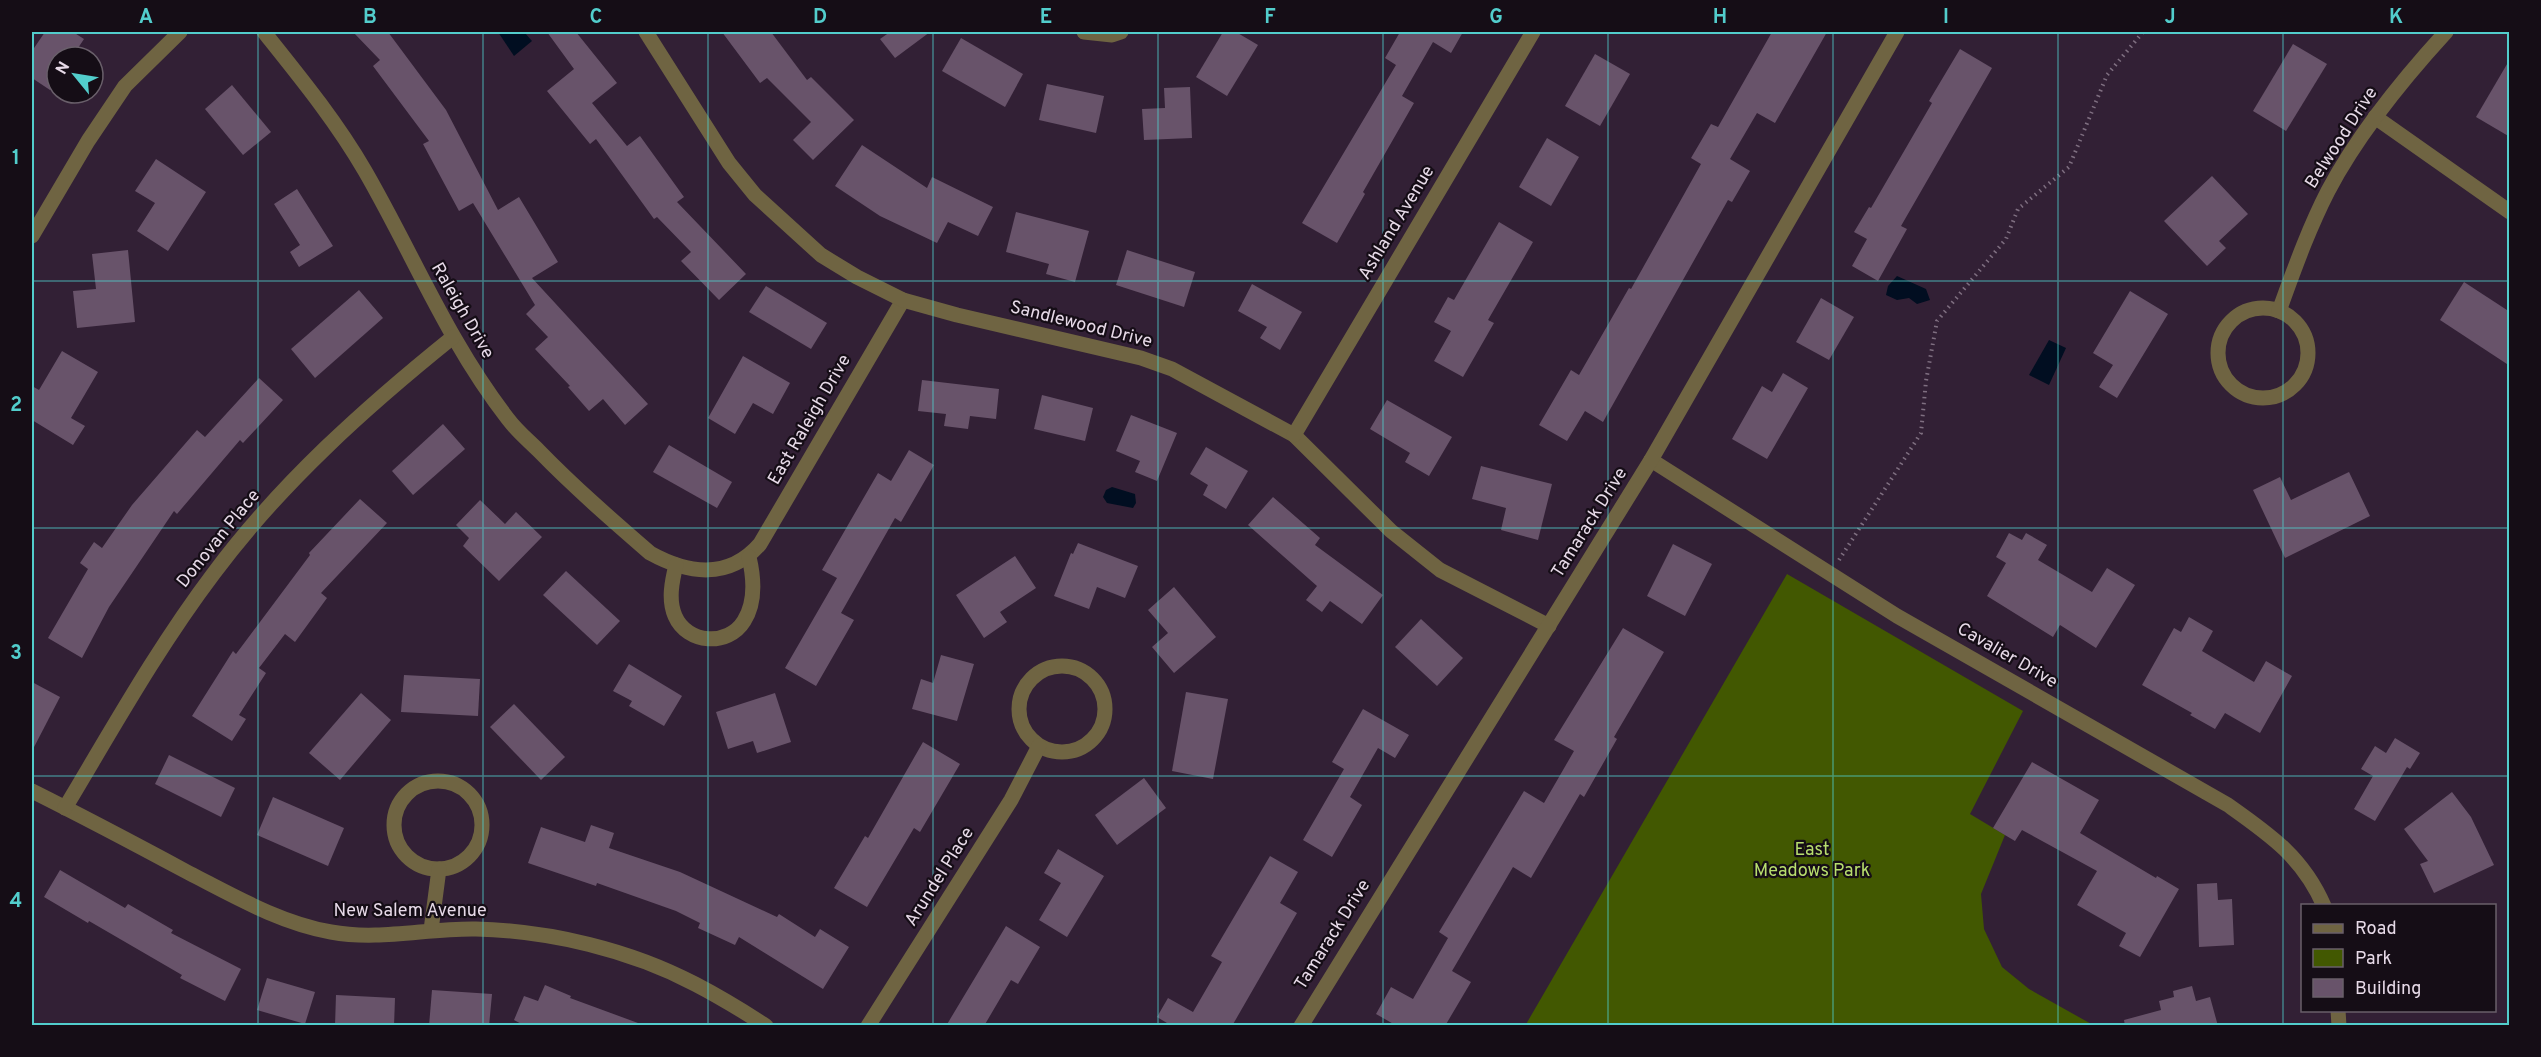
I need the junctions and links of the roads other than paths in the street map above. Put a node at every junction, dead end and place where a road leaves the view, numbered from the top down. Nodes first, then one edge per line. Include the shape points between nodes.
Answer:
1 (180, 32) edge
2 (264, 32) edge
3 (646, 32) edge
4 (1084, 32) edge
5 (1121, 32) edge
6 (1533, 32) edge
7 (1897, 32) edge
8 (2446, 32) edge
9 (2375, 117) junction
10 (2510, 212) edge
11 (32, 236) edge
12 (903, 300) junction
13 (2279, 311) junction
14 (453, 337) junction
15 (1294, 435) junction
16 (1651, 460) junction
17 (748, 558) junction
18 (676, 565) junction
19 (1549, 626) junction
20 (1039, 746) junction
21 (32, 791) edge
22 (65, 808) junction
23 (439, 869) junction
24 (2323, 904) edge
25 (431, 930) junction
26 (766, 1026) edge
27 (868, 1026) edge
28 (1301, 1026) edge

1 - 11 street via 125,86
2 - 14 street, Raleigh Drive via 326,108
3 - 12 street, Sandlewood Drive via 729,163 755,195 821,255
4 - 5 street
6 - 15 street, Ashland Avenue
7 - 16 street, Tamarack Drive
8 - 9 street, Belwood Drive
9 - 10 street
9 - 13 street, Belwood Drive via 2328,190
12 - 15 street, Sandlewood Drive via 1141,358 1172,369
12 - 17 street, East Raleigh Drive via 760,544
13 - 13 street via 2268,308 2245,312 2235,318 2221,337 2222,371 2228,382 2247,395 2270,398 2281,394 2292,388 2305,369 2308,358 2304,335 2290,317
14 - 18 street, Raleigh Drive via 509,421 569,482 650,553
14 - 22 street, Donovan Place via 368,407 289,484 215,571 164,643
15 - 19 street, Sandlewood Drive via 1374,514 1440,570
16 - 19 street, Tamarack Drive
16 - 24 street, Cavalier Drive via 1907,621 2228,805 2278,840 2304,870
17 - 18 street, Raleigh Drive via 730,567 710,570
17 - 18 street via 753,575 752,596 744,621 726,636 707,639 691,634 675,616 672,585
19 - 28 street, Tamarack Drive
20 - 20 street via 1072,751 1098,731 1103,721 1104,699 1093,679 1084,672 1052,666 1032,677 1025,686 1020,697 1020,719 1030,739
20 - 27 street, Arundel Place via 1011,800
21 - 22 street, New Salem Avenue
22 - 25 street, New Salem Avenue via 230,894 303,925 333,933
23 - 23 street via 461,863 470,855 477,846 482,823 476,801 468,792 459,785 436,780 405,794 398,804 393,826 399,848 407,857 427,868
23 - 25 street
25 - 26 street, New Salem Avenue via 523,933 622,953 694,983

